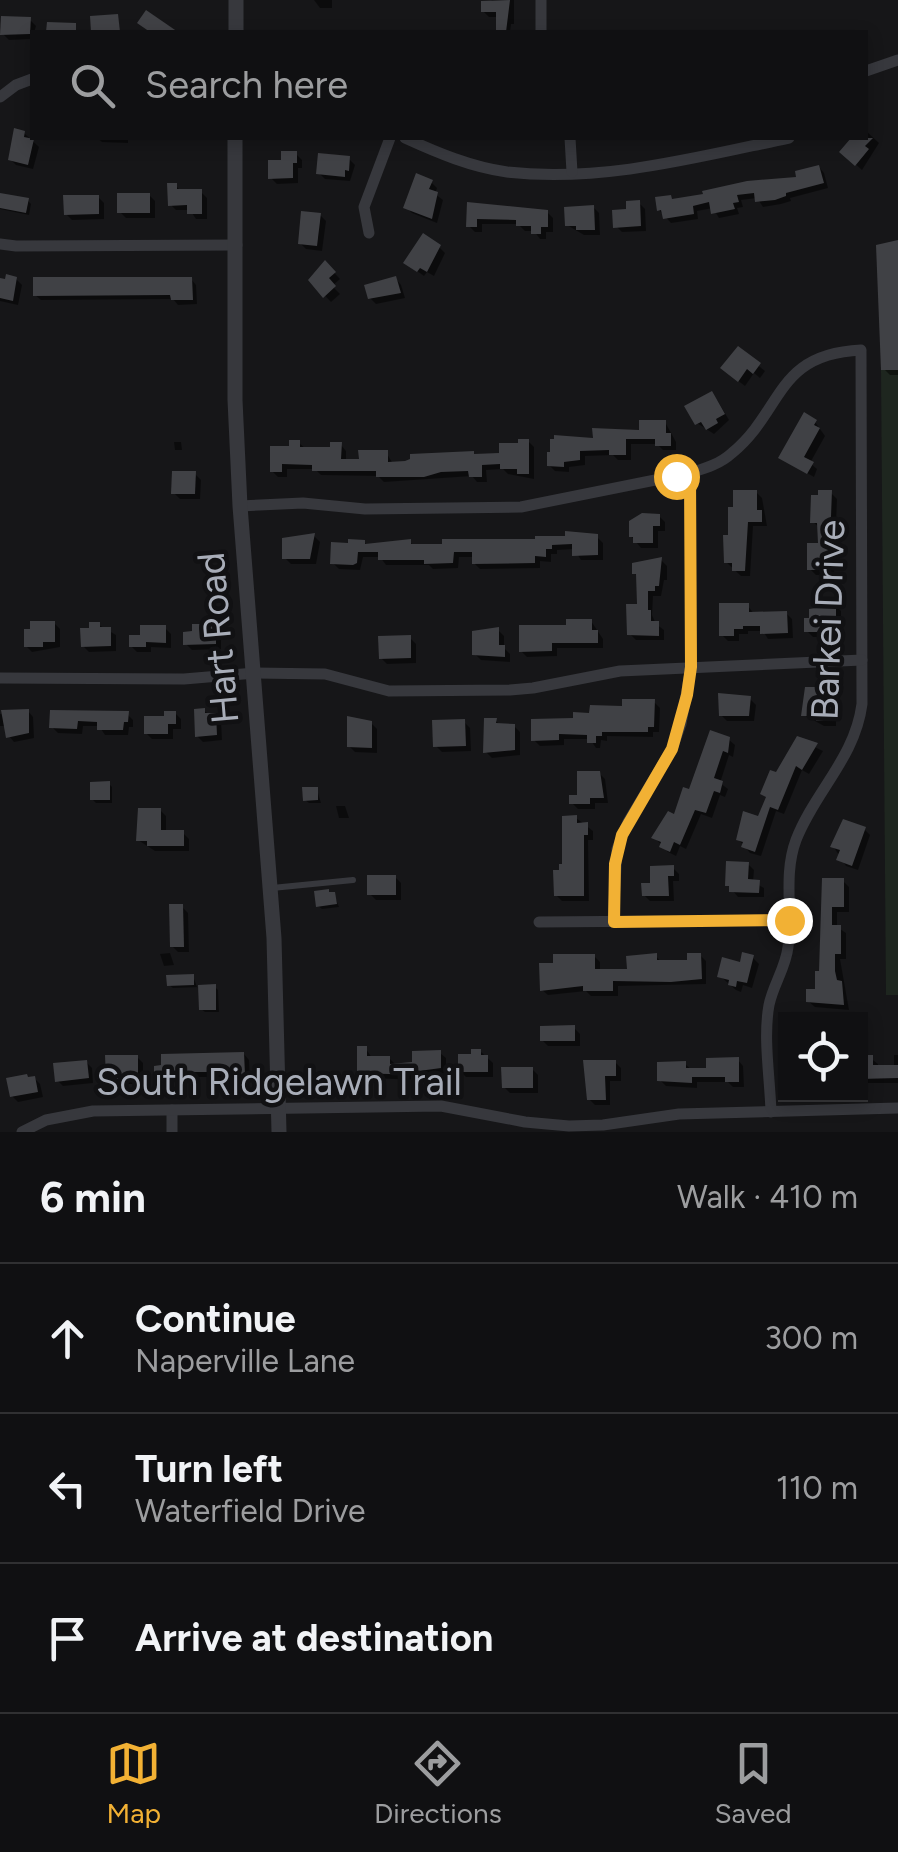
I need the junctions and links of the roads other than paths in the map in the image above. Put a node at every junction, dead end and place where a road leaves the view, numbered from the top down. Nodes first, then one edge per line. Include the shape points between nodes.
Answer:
1 (236, 0) edge
2 (540, 0) edge
3 (236, 30) edge
4 (541, 30) edge
5 (898, 60) edge
6 (868, 69) edge
7 (30, 80) edge
8 (0, 98) edge
9 (236, 140) edge
10 (389, 140) edge
11 (410, 140) edge
12 (570, 140) edge
13 (779, 140) edge
14 (572, 172) junction
15 (368, 233) dead end
16 (0, 244) edge
17 (238, 245) junction
18 (690, 473) junction
19 (240, 506) junction
20 (862, 660) junction
21 (691, 667) junction
22 (255, 672) junction
23 (0, 678) edge
24 (353, 880) dead end
25 (270, 888) junction
26 (789, 920) junction
27 (539, 922) dead end
28 (614, 922) junction
29 (898, 1108) edge
30 (278, 1109) junction
31 (172, 1110) junction
32 (770, 1112) junction
33 (586, 1129) edge
34 (22, 1132) edge
35 (172, 1132) edge
36 (279, 1132) edge

1 - 3 street
2 - 4 street
5 - 6 street
7 - 8 street
9 - 17 street, Hart Road
10 - 15 street via 364,208
11 - 14 street via 475,166
12 - 14 street
13 - 14 street via 664,163
16 - 17 street
17 - 19 street, Hart Road
18 - 19 street via 521,507
18 - 20 street, Barkei Drive via 736,450 794,374 825,356 861,350
18 - 21 street
19 - 22 street, Hart Road
20 - 21 street
20 - 26 street, Barkei Drive via 856,737 793,848
21 - 22 street via 492,690 389,691 325,674
21 - 28 street via 672,749 622,835
22 - 23 street via 184,679
22 - 25 street, Hart Road
24 - 25 lane
25 - 30 street, Hart Road
26 - 28 street
26 - 32 street, Barkei Drive via 786,958 770,1002
27 - 28 street
29 - 32 street, South Ridgelawn Trail
30 - 31 street, South Ridgelawn Trail
30 - 33 street, South Ridgelawn Trail via 441,1106
30 - 36 street, Hart Road
31 - 34 street, South Ridgelawn Trail via 67,1114
31 - 35 street
32 - 33 street, South Ridgelawn Trail via 664,1115

